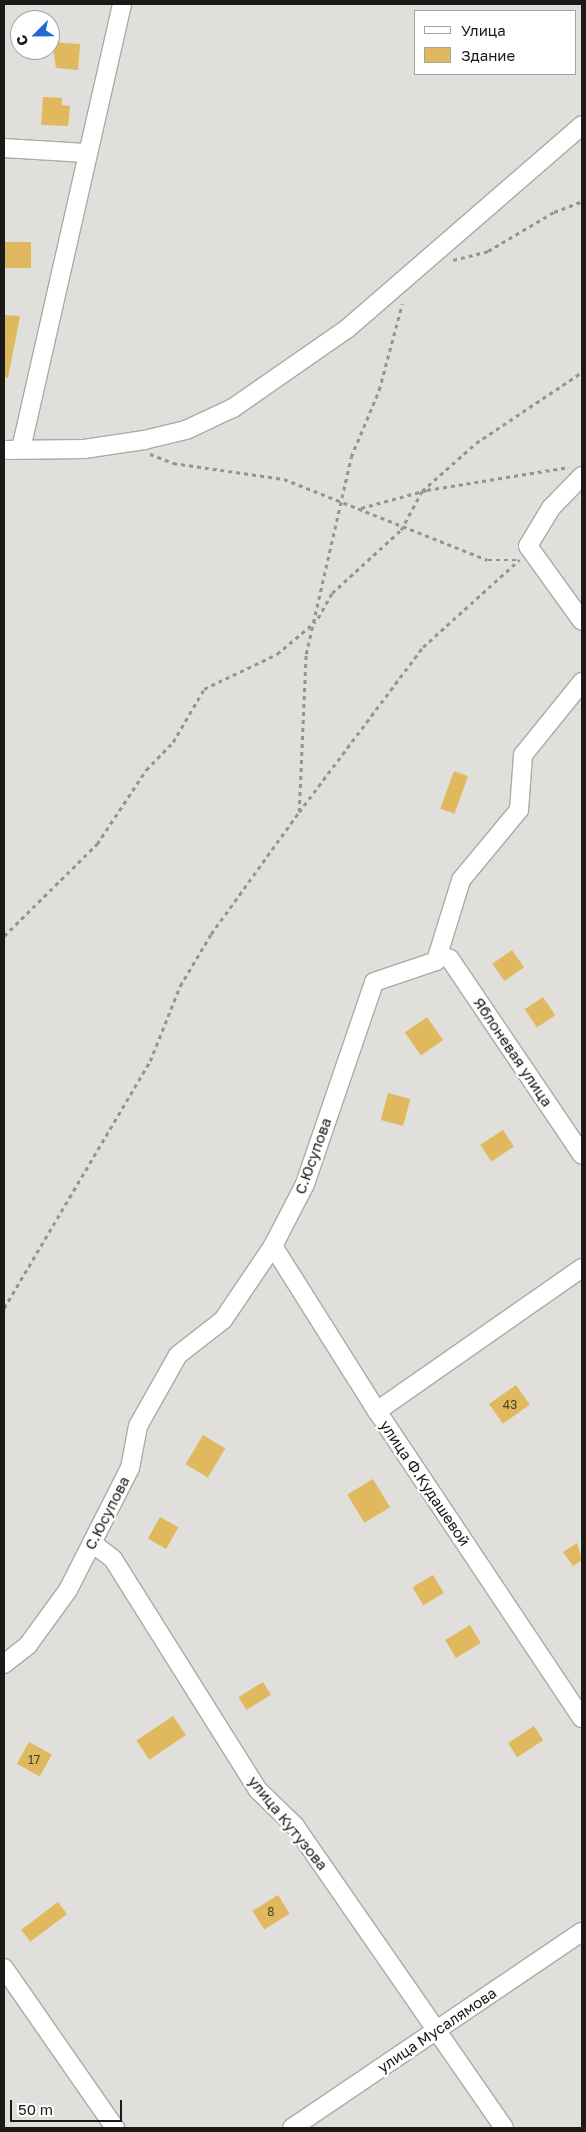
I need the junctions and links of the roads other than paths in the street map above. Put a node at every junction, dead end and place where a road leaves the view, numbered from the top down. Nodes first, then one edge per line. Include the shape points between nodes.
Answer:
1 (122, 4) edge
2 (582, 125) edge
3 (4, 148) edge
4 (86, 152) junction
5 (12, 449) edge
6 (578, 471) edge
7 (582, 621) edge
8 (582, 682) edge
9 (438, 954) junction
10 (582, 1156) edge
11 (273, 1246) junction
12 (582, 1268) edge
13 (377, 1411) junction
14 (92, 1543) junction
15 (4, 1664) edge
16 (582, 1718) edge
17 (582, 1932) edge
18 (4, 1968) edge
19 (436, 2031) junction
20 (115, 2128) edge
21 (292, 2128) edge
22 (504, 2128) edge

1 - 4 street
2 - 5 street via 348,328 233,408 186,430 144,440 84,449
3 - 4 street
4 - 5 street
6 - 7 street via 524,553
8 - 9 street via 523,755 519,810 461,880
9 - 10 street, Яблоневая улица via 450,959
9 - 11 street, С.Юсупова via 436,961 374,982 305,1184
11 - 13 street, улица Ф.Кудашевой
11 - 14 street, С.Юсупова via 223,1320 178,1355 138,1426 130,1468
12 - 13 street
13 - 16 street, улица Ф.Кудашевой
14 - 15 street, С.Юсупова via 68,1590 28,1645
14 - 19 street, улица Кутузова via 113,1559 258,1790 295,1826
17 - 19 street, улица Мусалямова
18 - 20 street
19 - 21 street, улица Мусалямова
19 - 22 street, улица Кутузова

